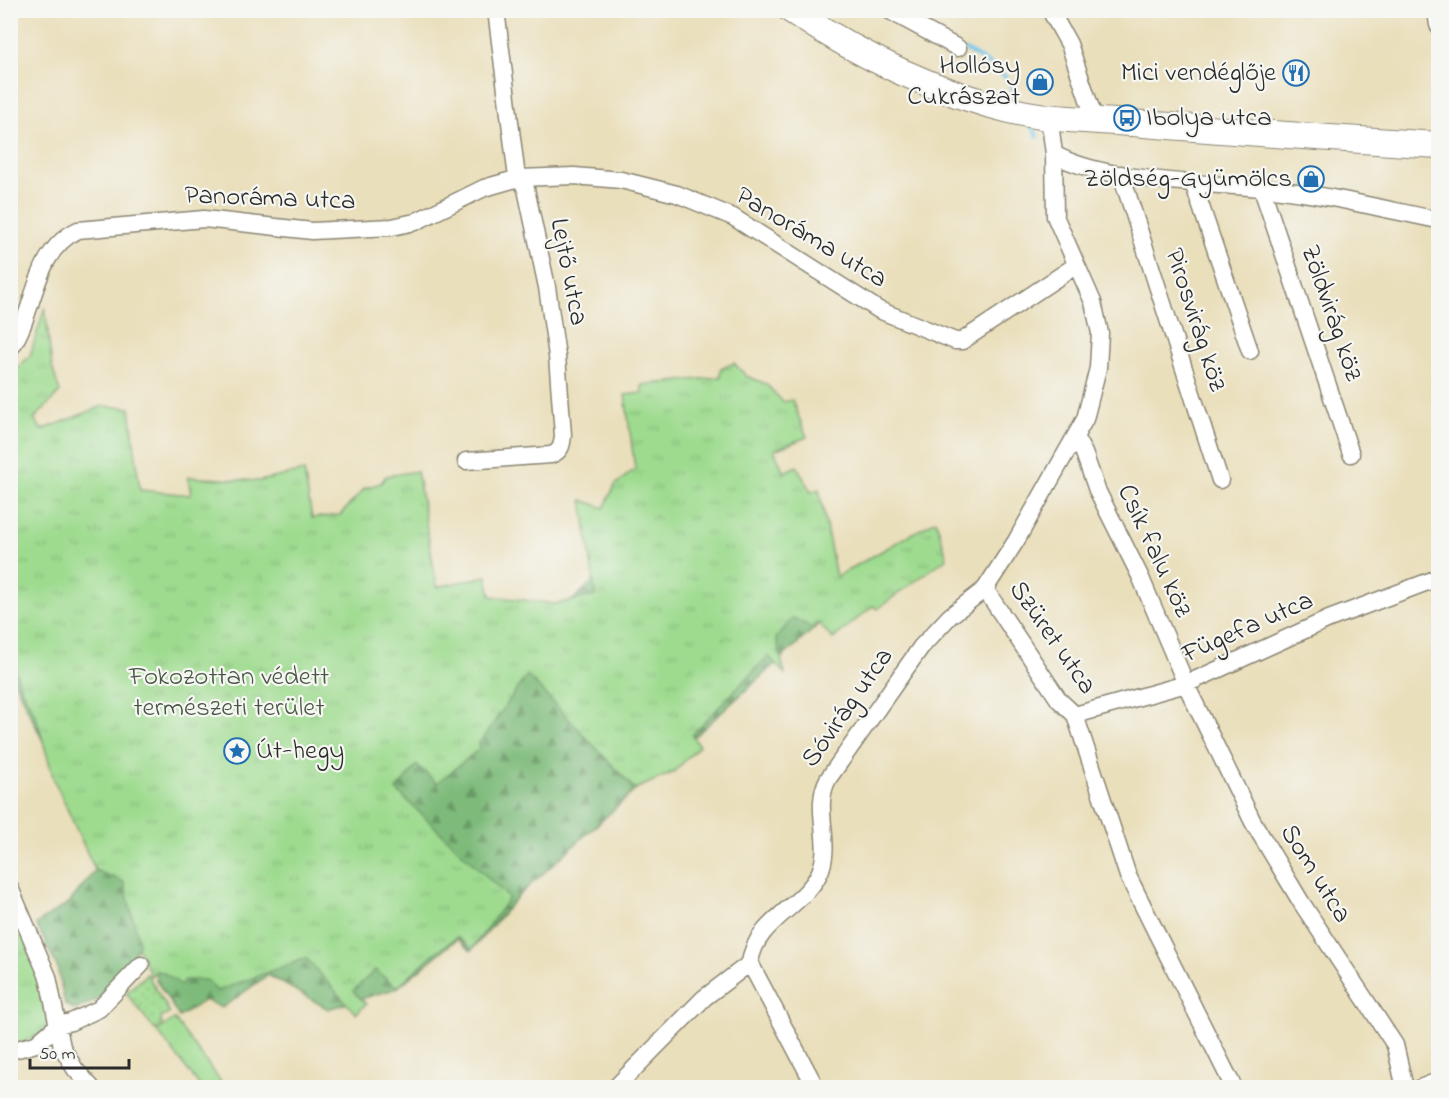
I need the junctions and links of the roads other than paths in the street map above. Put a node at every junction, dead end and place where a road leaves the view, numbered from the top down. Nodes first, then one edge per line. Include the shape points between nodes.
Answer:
1 (496, 10) edge
2 (791, 10) edge
3 (888, 10) edge
4 (1050, 10) edge
5 (1436, 10) edge
6 (1438, 26) edge
7 (958, 48) dead end
8 (1049, 115) junction
9 (1095, 120) junction
10 (1438, 144) edge
11 (1054, 154) junction
12 (1121, 174) junction
13 (519, 178) junction
14 (1193, 183) junction
15 (1262, 189) junction
16 (1438, 220) edge
17 (1075, 266) junction
18 (10, 349) edge
19 (1250, 351) dead end
20 (1076, 439) junction
21 (1351, 454) dead end
22 (466, 460) dead end
23 (1220, 480) dead end
24 (1438, 578) edge
25 (986, 589) junction
26 (1186, 684) junction
27 (1076, 715) junction
28 (10, 888) edge
29 (750, 963) junction
30 (141, 965) dead end
31 (58, 1025) junction
32 (10, 1051) edge
33 (1438, 1081) edge
34 (92, 1088) edge
35 (615, 1088) edge
36 (816, 1088) edge
37 (1234, 1088) edge
38 (1405, 1088) edge
39 (1420, 1088) edge

1 - 13 street, Lejtő utca
2 - 8 main road via 869,58 914,78 989,104
3 - 7 street
4 - 9 street via 1069,44
5 - 6 street
8 - 9 main road
8 - 11 street, Szüret utca
9 - 10 main road
11 - 12 street via 1068,163
11 - 17 street, Szüret utca via 1055,216
12 - 14 street
12 - 23 street, Pirosvirág köz
13 - 17 street, Panoráma utca via 574,176 621,180 677,194 759,231 879,310 962,341
13 - 18 street, Panoráma utca via 484,188 415,222 392,227 312,231 204,219 78,230 66,236 45,262 25,321
13 - 22 street, Lejtő utca via 525,189 547,287 557,356 562,446 558,452 544,456
14 - 15 street
14 - 19 street
15 - 16 street
15 - 21 street, Zöldvirág köz
17 - 20 street, Szüret utca via 1093,302 1100,333 1096,381
20 - 25 street, Szüret utca
20 - 26 street, Csík falu köz
24 - 26 street, Fügefa utca via 1329,619
25 - 27 street, Szüret utca via 1059,700
25 - 29 street, Sóvirág utca via 950,616 921,647 828,779 821,804 824,846 820,871 759,937
26 - 27 street, Fügefa utca
26 - 38 street, Som utca via 1252,822 1395,1045
27 - 37 street, Szüret utca via 1128,876
28 - 31 street via 48,977
29 - 35 street via 704,998
29 - 36 street
30 - 31 street via 99,1009
31 - 32 street via 36,1044
31 - 34 street via 67,1058
33 - 39 street

